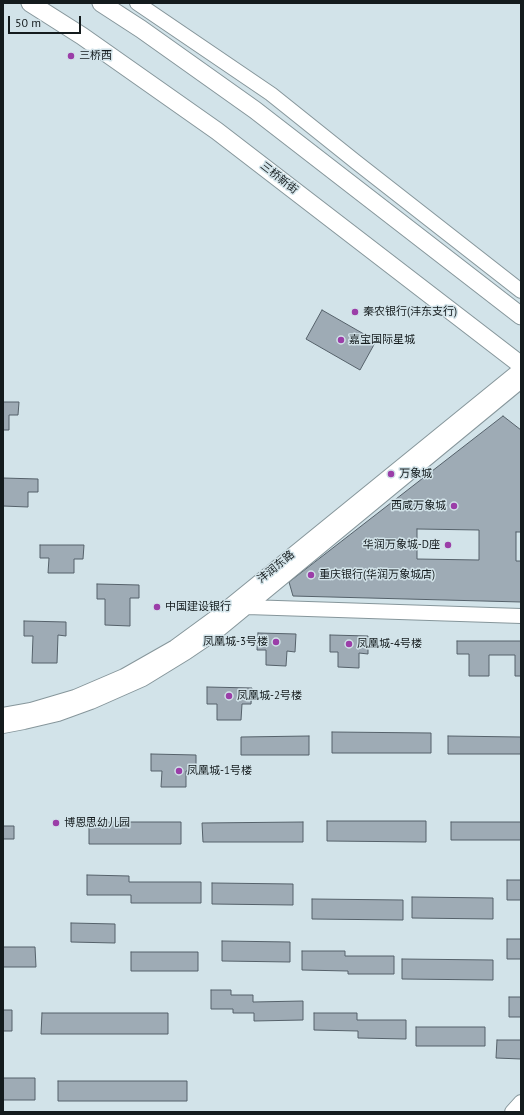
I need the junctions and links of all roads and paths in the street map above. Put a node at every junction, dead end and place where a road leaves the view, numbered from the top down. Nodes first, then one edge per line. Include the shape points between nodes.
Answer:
1 (30, 3) edge
2 (101, 3) edge
3 (138, 3) edge
4 (521, 291) edge
5 (521, 316) edge
6 (521, 365) edge
7 (521, 369) edge
8 (521, 381) edge
9 (247, 607) junction
10 (521, 616) edge
11 (3, 716) edge
12 (3, 726) edge
13 (521, 1102) edge
14 (512, 1112) edge

1 - 6 main road, 三桥新街 via 217,130
2 - 5 main road via 255,110
3 - 4 street via 271,94
7 - 11 street, 沣润东路 via 216,617 175,647 124,676 75,697
8 - 9 street, 沣润东路
9 - 10 street
9 - 12 street, 沣润东路 via 215,633 143,679 58,714
13 - 14 street

